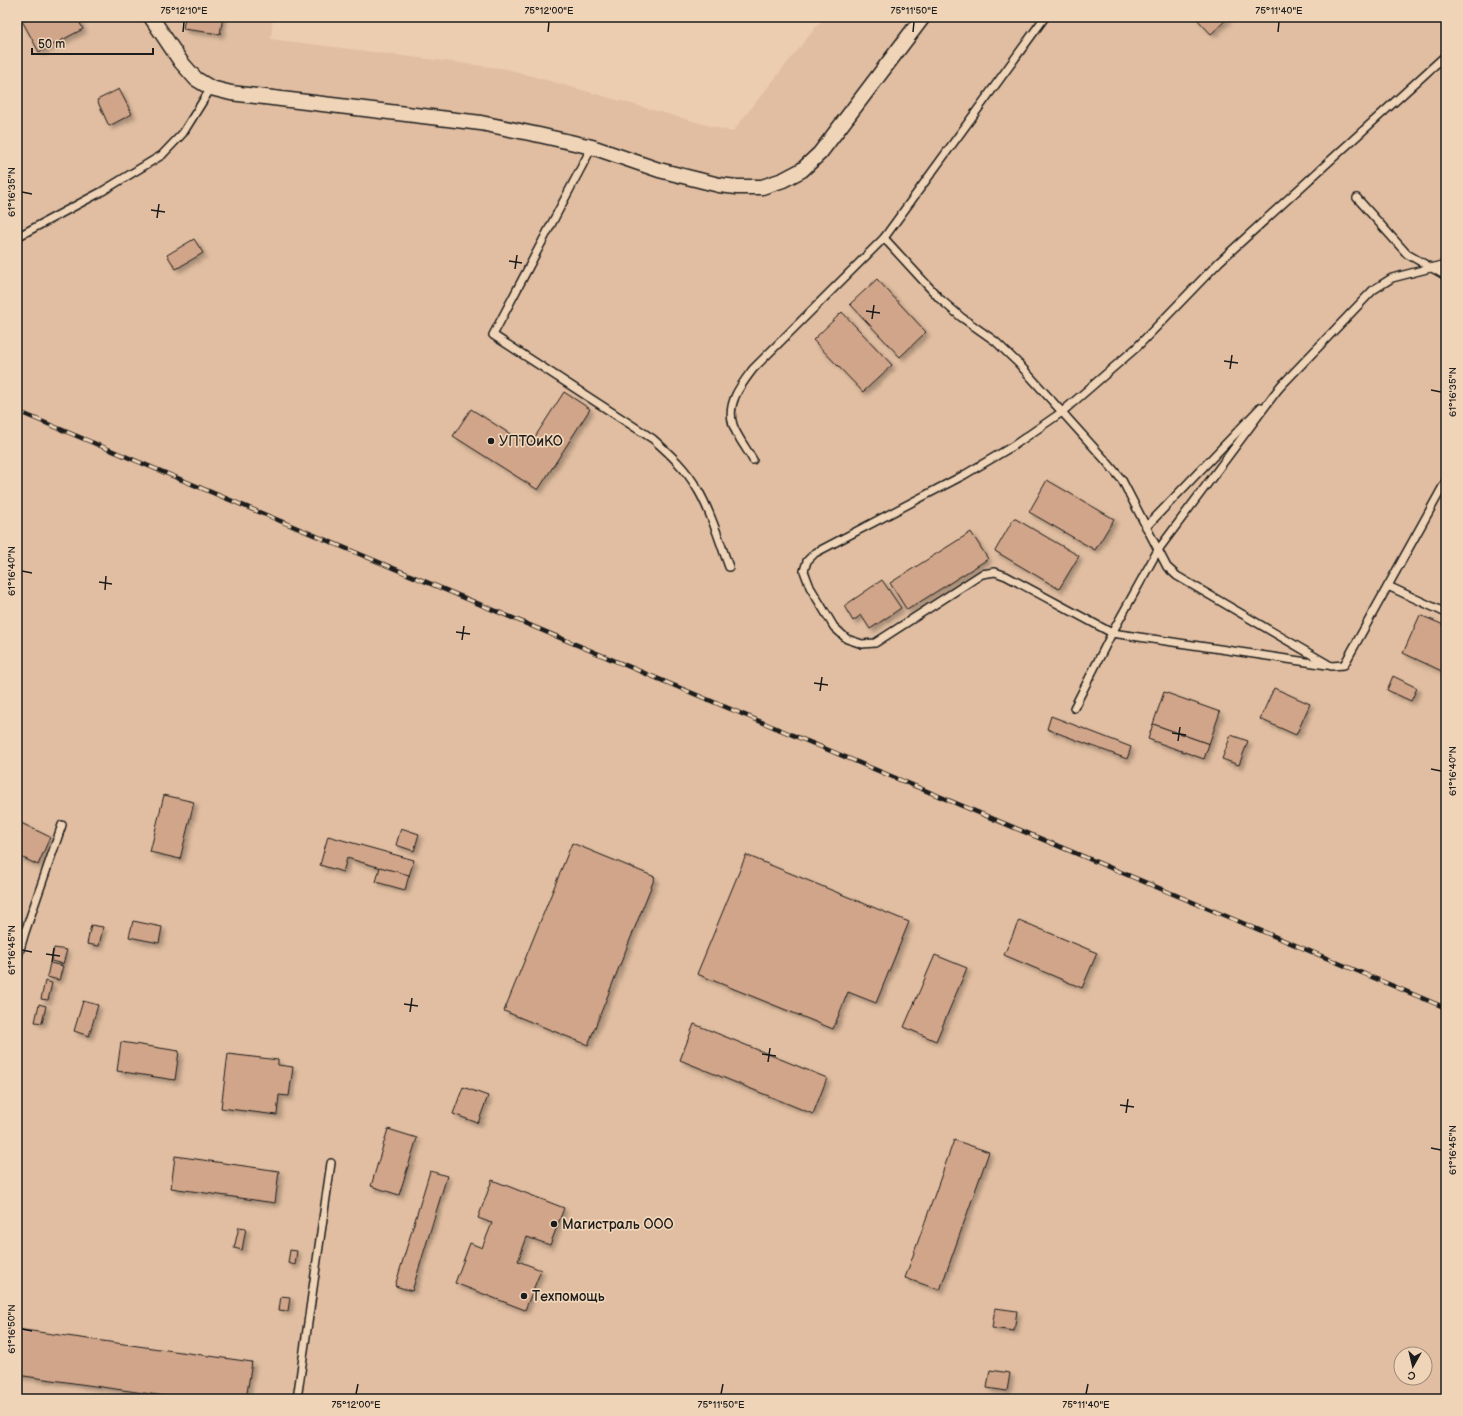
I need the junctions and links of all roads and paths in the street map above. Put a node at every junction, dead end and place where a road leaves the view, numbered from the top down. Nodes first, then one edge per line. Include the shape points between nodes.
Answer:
1 (151, 17) edge
2 (923, 17) edge
3 (1045, 17) edge
4 (1446, 55) edge
5 (211, 88) junction
6 (592, 147) junction
7 (1357, 198) dead end
8 (17, 237) edge
9 (884, 238) junction
10 (1446, 264) edge
11 (1431, 268) junction
12 (1446, 276) edge
13 (1282, 384) junction
14 (1062, 412) junction
15 (753, 460) dead end
16 (1446, 481) edge
17 (1146, 527) junction
18 (1158, 550) junction
19 (730, 567) dead end
20 (1388, 586) junction
21 (1446, 613) edge
22 (1112, 633) junction
23 (1331, 666) junction
24 (1074, 708) dead end
25 (62, 825) dead end
26 (17, 960) edge
27 (331, 1163) dead end
28 (297, 1399) edge

1 - 5 street via 196,80
2 - 6 street via 820,153 802,170 783,180 762,187 719,185 659,170
3 - 9 lane
4 - 14 lane via 1219,262 1137,347
5 - 6 street via 231,93 481,123
5 - 8 lane via 183,133 162,155 101,192
6 - 19 lane via 493,335 653,439 671,455 698,490
7 - 11 lane via 1407,254
9 - 14 lane via 940,299 1001,347
9 - 15 lane via 753,369 738,388 732,406 733,425
10 - 11 lane
11 - 12 lane
11 - 13 lane via 1392,278 1373,290
13 - 17 lane
13 - 18 lane
14 - 17 lane via 1122,480
14 - 22 lane via 1013,446 964,475 815,553 807,561 804,571 810,588 834,627 847,639 862,644 875,643 982,574 995,572
16 - 20 lane
17 - 18 lane
18 - 22 lane
18 - 23 lane via 1167,567 1176,576
20 - 21 lane
20 - 23 lane via 1344,665
22 - 23 lane
22 - 24 lane
25 - 26 lane
27 - 28 lane

